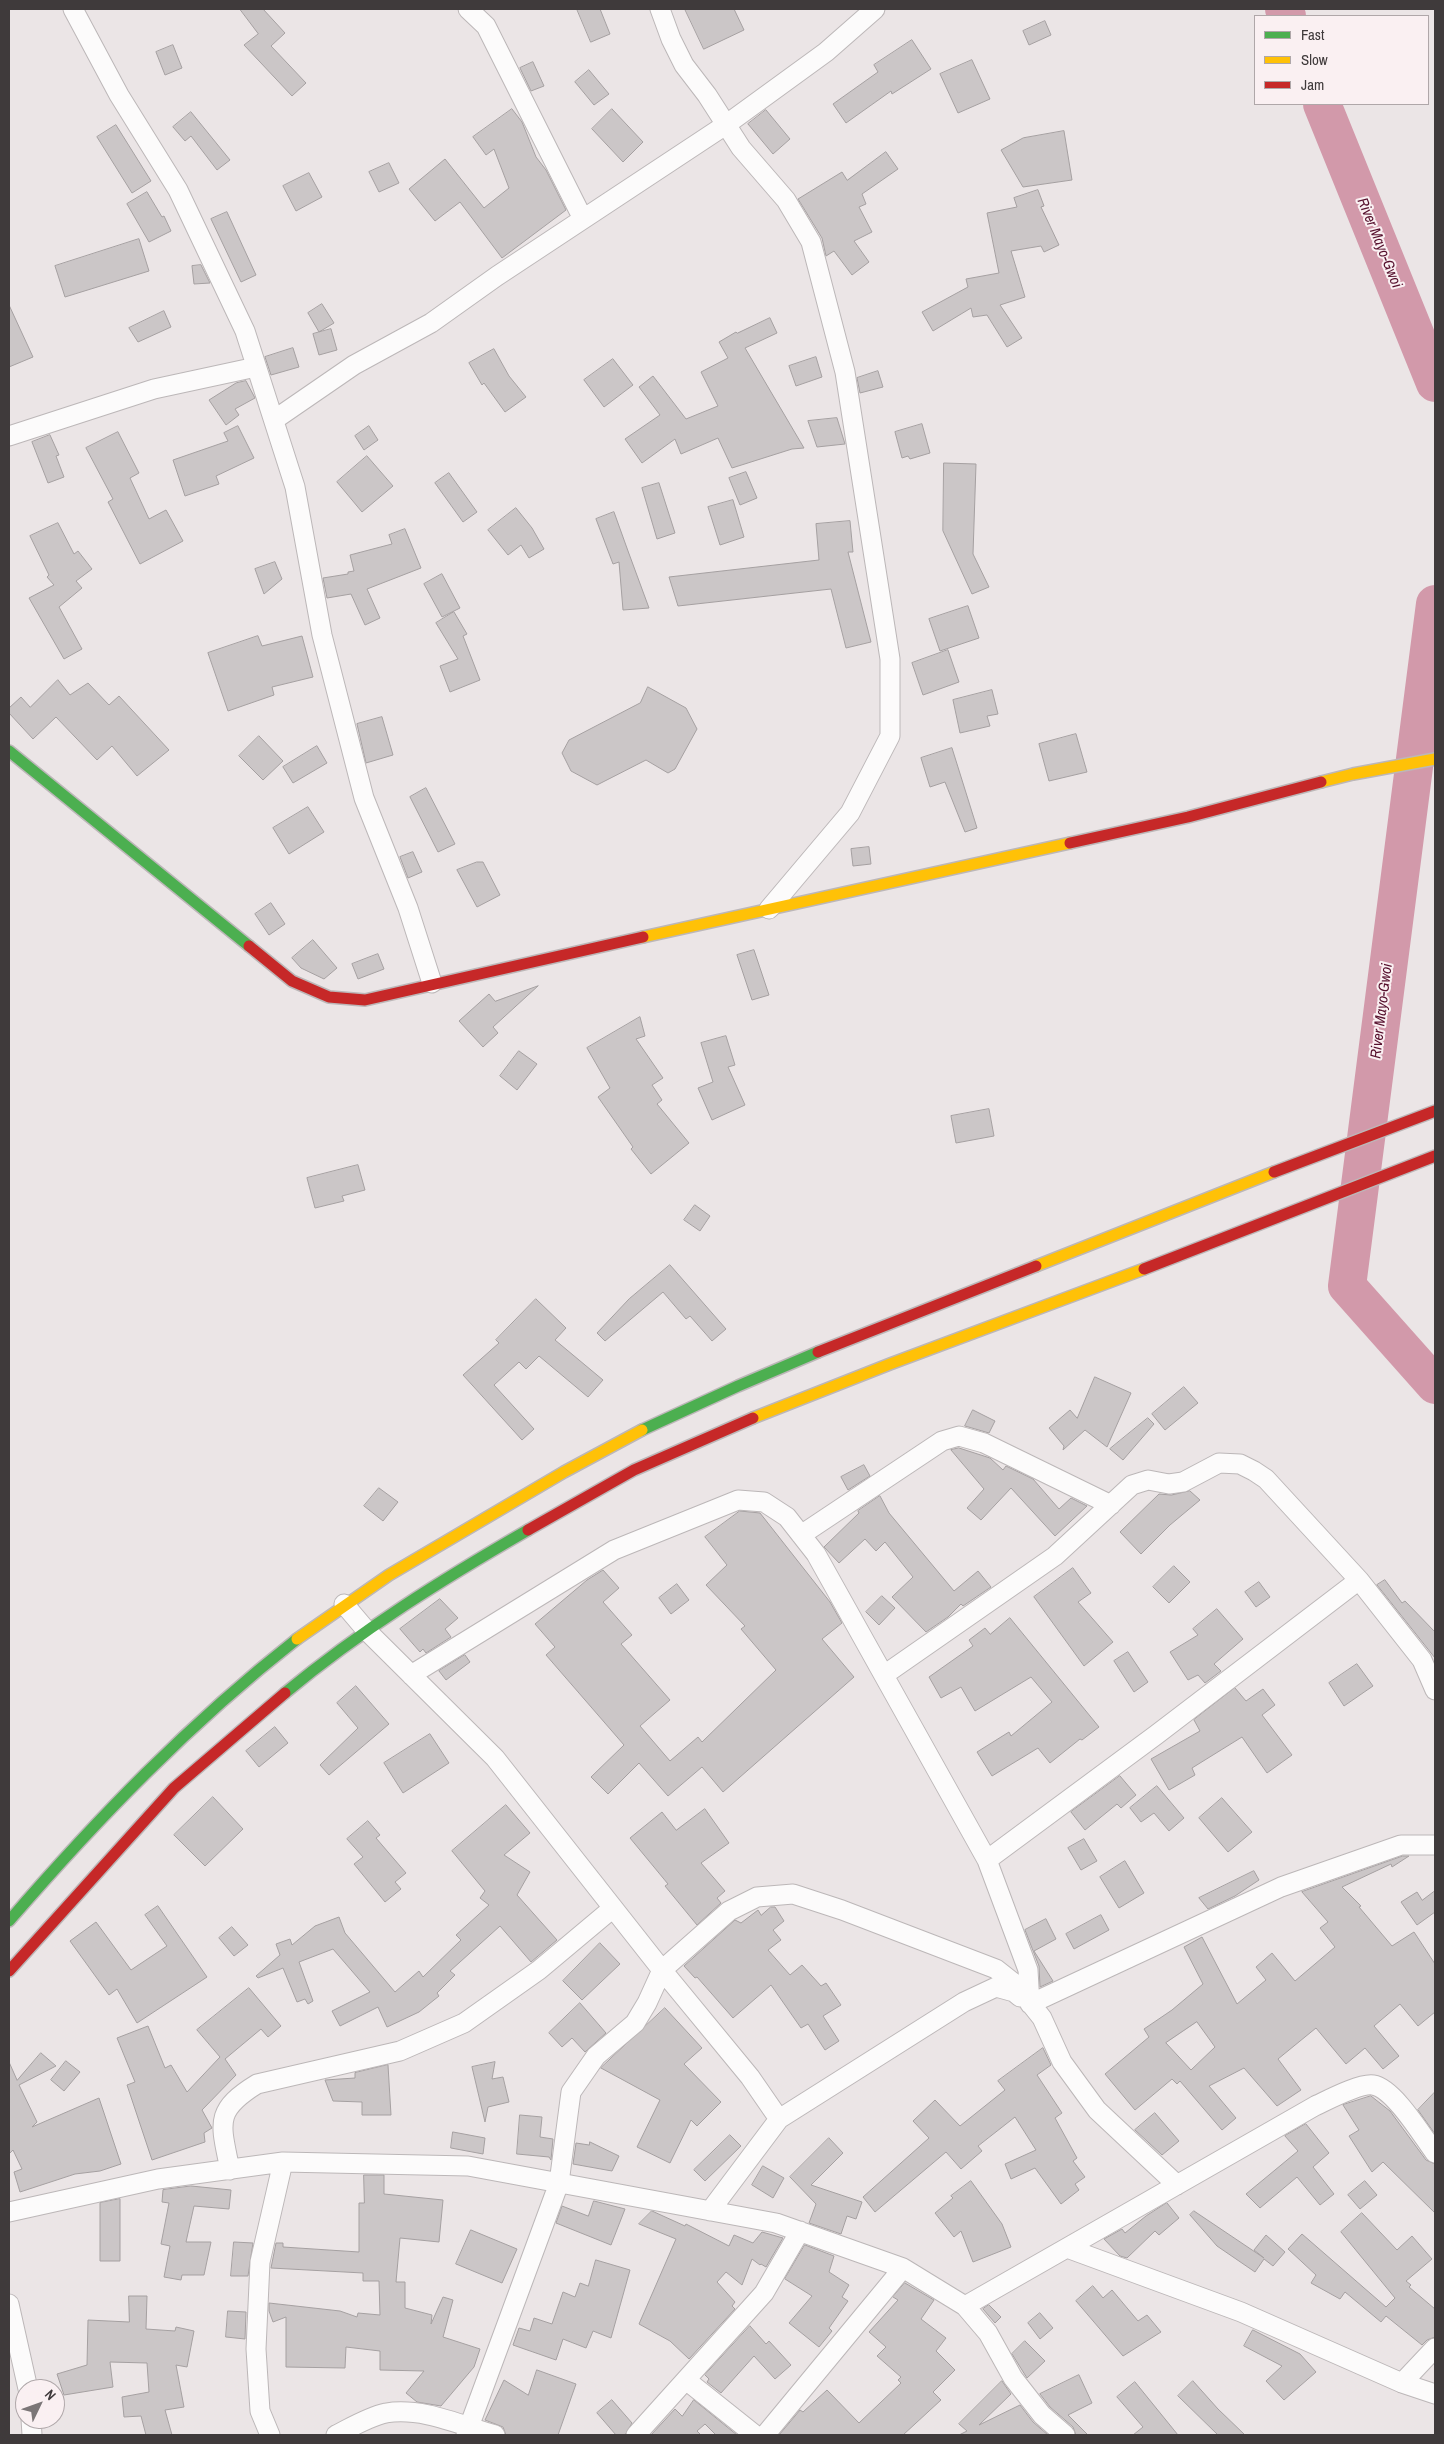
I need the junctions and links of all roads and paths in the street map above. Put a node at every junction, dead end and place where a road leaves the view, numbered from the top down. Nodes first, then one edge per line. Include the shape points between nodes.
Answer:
1 (73, 9) edge
2 (468, 9) edge
3 (660, 9) edge
4 (875, 9) edge
5 (727, 124) junction
6 (583, 219) junction
7 (256, 367) junction
8 (274, 420) junction
9 (9, 436) edge
10 (9, 751) edge
11 (1435, 760) edge
12 (769, 909) junction
13 (432, 982) junction
14 (1435, 1111) edge
15 (1435, 1156) edge
16 (1111, 1505) junction
17 (801, 1535) junction
18 (1359, 1580) junction
19 (344, 1604) junction
20 (366, 1630) junction
21 (411, 1675) junction
22 (884, 1675) junction
23 (1435, 1690) edge
24 (1435, 1844) edge
25 (987, 1860) junction
26 (613, 1908) junction
27 (9, 1921) edge
28 (662, 1970) junction
29 (9, 1971) edge
30 (1030, 2004) junction
31 (779, 2119) junction
32 (1435, 2153) edge
33 (283, 2162) junction
34 (230, 2170) junction
35 (559, 2183) junction
36 (1177, 2185) junction
37 (710, 2210) junction
38 (9, 2212) edge
39 (800, 2231) junction
40 (1067, 2248) junction
41 (903, 2268) junction
42 (9, 2304) edge
43 (965, 2306) junction
44 (1435, 2348) edge
45 (26, 2379) edge
46 (686, 2380) junction
47 (1402, 2383) junction
48 (1435, 2394) edge
49 (468, 2432) edge
50 (270, 2435) edge
51 (336, 2435) edge
52 (495, 2435) edge
53 (636, 2435) edge
54 (756, 2435) edge
55 (765, 2435) edge
56 (1065, 2435) edge

1 - 7 street via 119,95 178,190 245,331
2 - 6 street via 486,26
3 - 5 street via 684,65
4 - 5 street via 826,52
5 - 6 street
5 - 12 street via 746,154 786,200 811,242 845,372 890,659 890,736 850,813
6 - 8 street via 431,323 354,365
7 - 8 street
7 - 9 street via 154,389
8 - 13 street via 295,487 322,635 364,798 408,908
10 - 13 street via 292,981 329,997 366,1000
11 - 12 street via 1353,774 1188,817
12 - 13 street
14 - 19 street via 742,1383 567,1470
15 - 20 street via 716,1433 644,1466 451,1575
16 - 17 street via 984,1443 959,1436 942,1441
16 - 18 street via 1132,1485 1148,1480 1169,1484 1182,1482 1219,1463 1240,1464 1266,1479
16 - 22 street via 1055,1556
17 - 21 street via 787,1517 764,1502 738,1500 614,1550
17 - 22 street via 816,1554
18 - 23 street via 1422,1660
18 - 25 street
19 - 20 street
19 - 27 street via 222,1701 137,1780
20 - 21 street
20 - 29 street via 320,1664 174,1788
21 - 26 street via 495,1758
22 - 25 street
24 - 30 street via 1401,1846 1281,1887
25 - 30 street via 1028,1970
26 - 28 street
26 - 34 street via 539,1970 464,2023 400,2051 257,2084 242,2093 227,2108 222,2128
28 - 30 street via 729,1911 757,1897 793,1894 996,1969 1015,1984
28 - 31 street via 750,2077
28 - 35 street via 635,2023 596,2056 571,2092
30 - 31 street via 1014,1992 996,1987 972,1998
30 - 36 street via 1042,2018 1062,2062 1097,2110
31 - 37 street
32 - 36 street via 1389,2093 1374,2085 1363,2086 1315,2106
33 - 34 street
33 - 35 street via 468,2166
33 - 50 street via 260,2262 256,2349 260,2411
34 - 38 street via 158,2179
35 - 37 street
35 - 49 street
36 - 40 street
37 - 39 street
39 - 41 street
39 - 46 street via 764,2293
40 - 43 street
40 - 47 street via 1241,2312
41 - 43 street
41 - 55 street
42 - 45 street
43 - 56 street via 988,2334 1013,2378 1042,2415
44 - 47 street
46 - 53 street
46 - 54 street
47 - 48 street
49 - 51 street via 407,2411 362,2421
49 - 52 street

